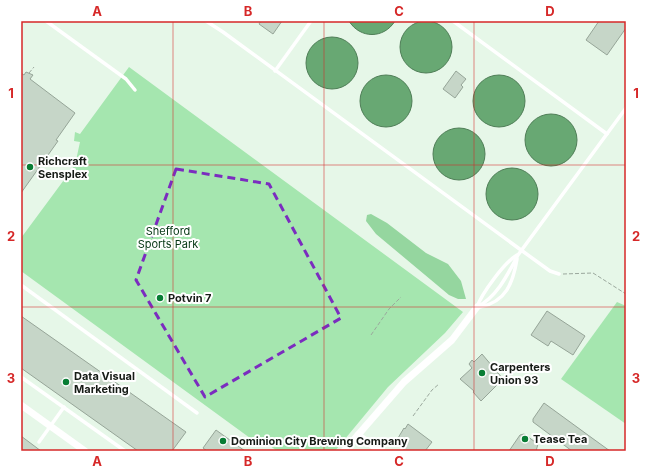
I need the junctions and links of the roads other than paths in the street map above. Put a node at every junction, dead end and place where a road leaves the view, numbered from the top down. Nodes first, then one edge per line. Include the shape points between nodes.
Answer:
1 (46, 21) edge
2 (206, 21) edge
3 (311, 21) edge
4 (453, 21) edge
5 (274, 71) junction
6 (135, 90) dead end
7 (626, 108) edge
8 (607, 134) junction
9 (521, 250) junction
10 (518, 255) junction
11 (558, 274) road end
12 (21, 285) edge
13 (477, 307) junction
14 (21, 377) edge
15 (21, 405) edge
16 (64, 407) junction
17 (197, 413) dead end
18 (50, 427) junction
19 (358, 436) junction
20 (39, 442) dead end
21 (85, 451) edge
22 (125, 451) edge
23 (344, 451) edge
24 (380, 451) edge

1 - 6 lane via 126,79
2 - 5 lane
3 - 5 lane
4 - 8 lane
5 - 9 lane
7 - 8 lane
8 - 9 lane
9 - 10 lane
9 - 11 lane
10 - 13 lane via 511,259 490,285
10 - 13 lane via 507,276 487,301
10 - 13 lane via 514,276 506,293 491,304
12 - 17 lane
13 - 19 street via 452,340 404,382
14 - 16 lane
15 - 18 street
16 - 18 lane
16 - 22 lane
18 - 20 lane
18 - 21 street
19 - 23 street
19 - 24 street

